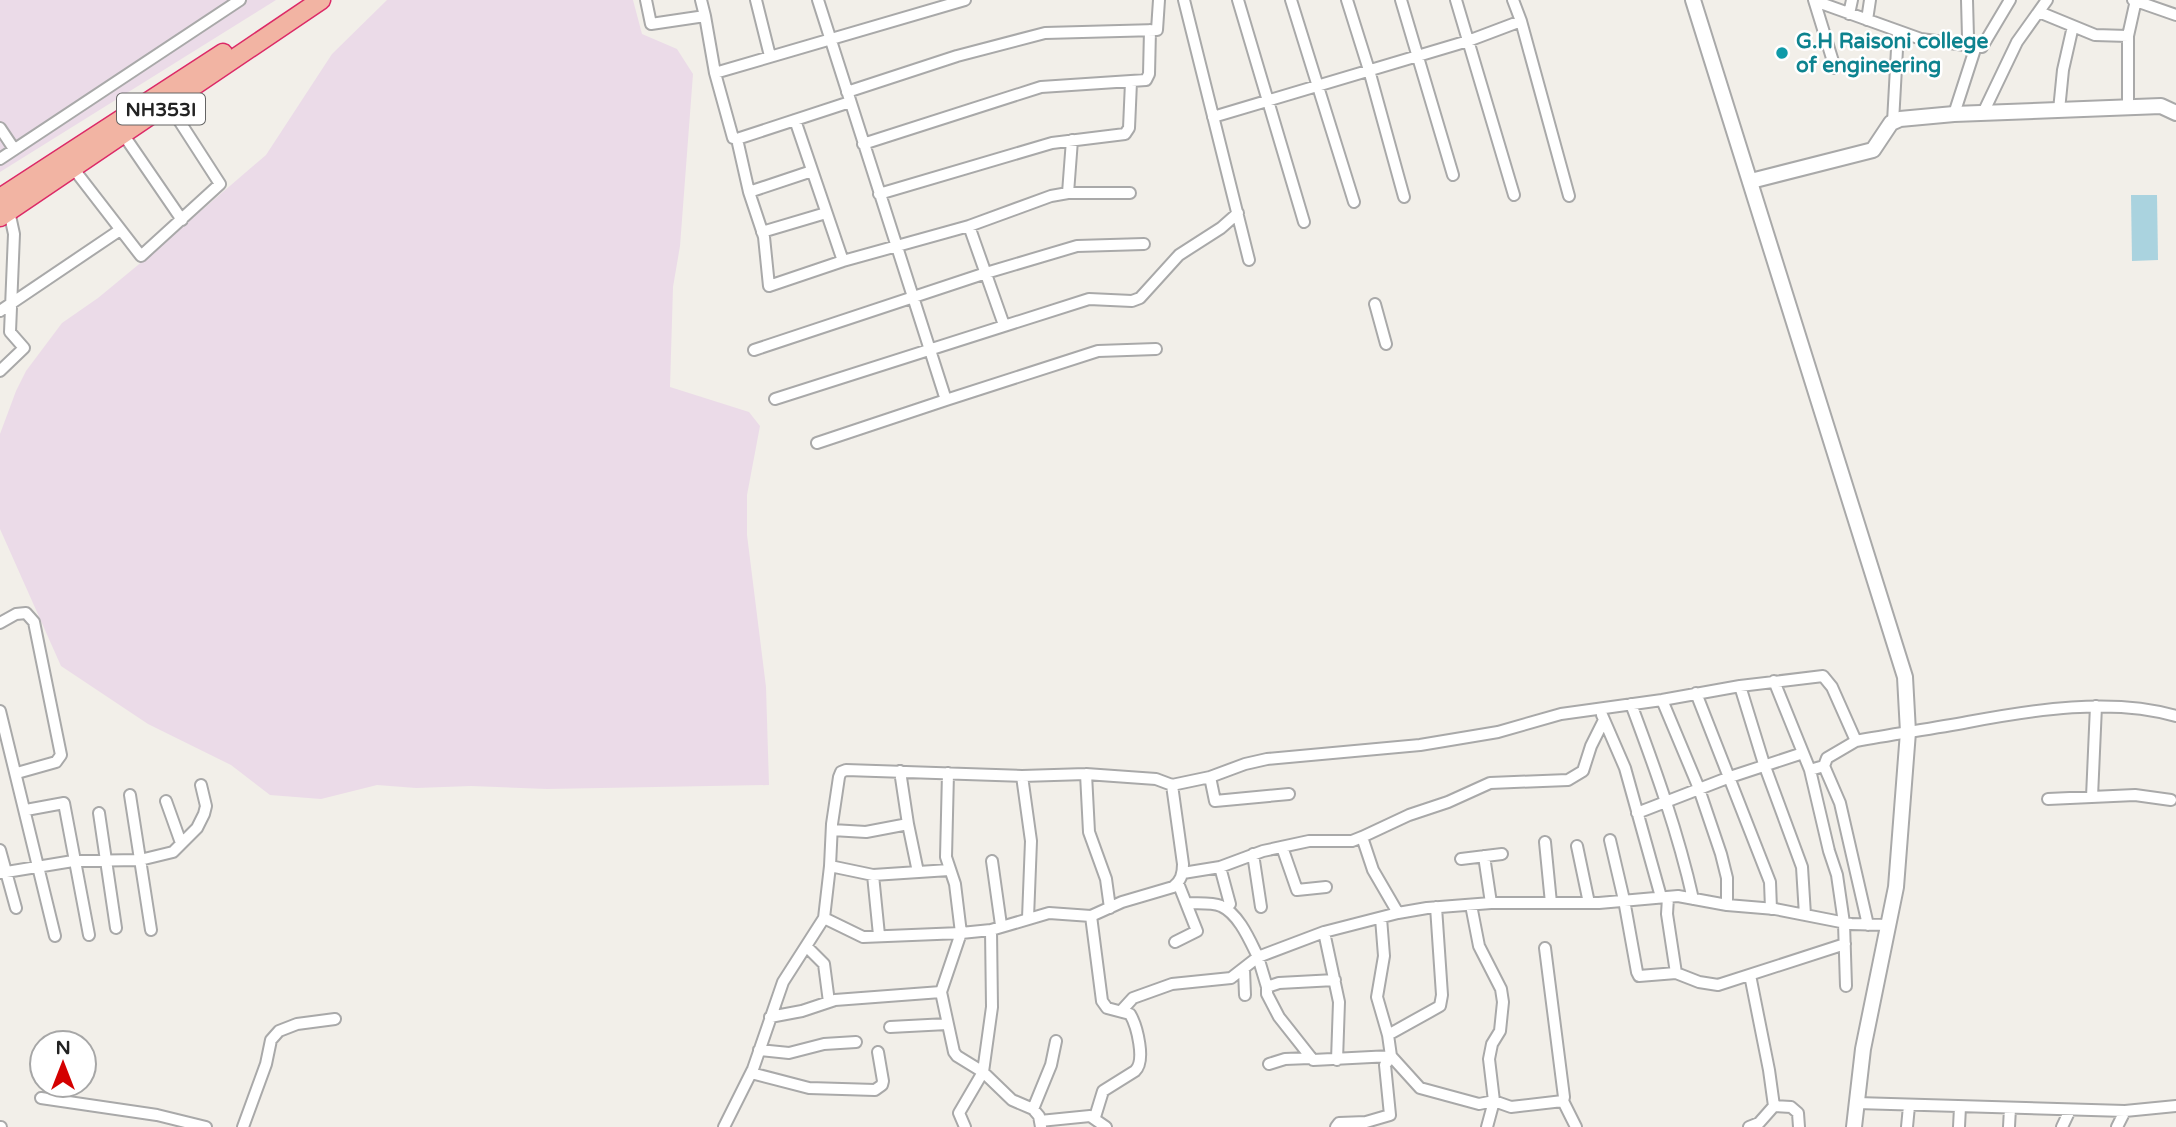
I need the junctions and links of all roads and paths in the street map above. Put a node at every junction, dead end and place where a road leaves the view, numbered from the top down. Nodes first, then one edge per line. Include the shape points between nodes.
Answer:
1 (218, 0) edge
2 (240, 0) edge
3 (306, 0) edge
4 (321, 0) edge
5 (646, 0) edge
6 (701, 0) edge
7 (756, 0) edge
8 (818, 0) edge
9 (965, 0) edge
10 (1159, 0) edge
11 (1184, 0) edge
12 (1238, 0) edge
13 (1291, 0) edge
14 (1347, 0) edge
15 (1401, 0) edge
16 (1456, 0) edge
17 (1513, 0) edge
18 (1693, 0) edge
19 (1852, 0) edge
20 (1870, 0) edge
21 (1967, 0) edge
22 (2010, 0) edge
23 (2047, 0) edge
24 (2135, 0) edge
25 (1816, 1) edge
26 (225, 10) junction
27 (2039, 12) junction
28 (1849, 14) junction
29 (2176, 15) edge
30 (705, 16) junction
31 (1867, 20) junction
32 (1521, 22) junction
33 (2073, 26) junction
34 (1150, 30) junction
35 (1898, 31) junction
36 (2128, 36) junction
37 (829, 38) junction
38 (1468, 41) junction
39 (1974, 46) junction
40 (770, 56) junction
41 (1417, 56) junction
42 (1835, 68) dead end
43 (1369, 70) junction
44 (715, 73) junction
45 (1131, 82) junction
46 (1317, 85) junction
47 (848, 97) junction
48 (1267, 100) junction
49 (169, 105) junction
50 (2128, 107) junction
51 (2059, 110) junction
52 (1983, 113) junction
53 (2176, 113) edge
54 (1954, 114) junction
55 (1213, 117) junction
56 (795, 120) junction
57 (1893, 121) junction
58 (0, 128) edge
59 (123, 134) junction
60 (737, 139) junction
61 (1072, 140) junction
62 (863, 144) junction
63 (14, 149) junction
64 (0, 159) edge
65 (73, 168) junction
66 (812, 171) junction
67 (1453, 175) dead end
68 (1751, 181) junction
69 (749, 192) junction
70 (1068, 193) junction
71 (1130, 193) dead end
72 (880, 194) junction
73 (1514, 195) dead end
74 (1569, 196) dead end
75 (1405, 197) dead end
76 (1354, 202) dead end
77 (3, 209) edge
78 (826, 213) junction
79 (1238, 213) junction
80 (182, 220) junction
81 (1304, 222) dead end
82 (969, 226) junction
83 (120, 230) junction
84 (762, 232) junction
85 (1144, 244) dead end
86 (897, 247) junction
87 (1249, 260) dead end
88 (843, 261) junction
89 (986, 273) junction
90 (914, 299) junction
91 (11, 303) junction
92 (1374, 304) dead end
93 (0, 311) edge
94 (1004, 325) junction
95 (1387, 344) dead end
96 (929, 348) junction
97 (1156, 349) dead end
98 (754, 350) dead end
99 (0, 371) edge
100 (775, 399) dead end
101 (946, 400) junction
102 (817, 443) dead end
103 (0, 623) edge
104 (1774, 681) junction
105 (1740, 685) junction
106 (1696, 693) junction
107 (1662, 700) junction
108 (1631, 704) junction
109 (2096, 706) junction
110 (0, 711) edge
111 (1602, 715) junction
112 (2176, 716) edge
113 (1908, 732) junction
114 (1856, 741) junction
115 (1802, 753) junction
116 (1764, 766) junction
117 (1824, 766) junction
118 (1810, 770) junction
119 (900, 771) junction
120 (16, 773) junction
121 (948, 774) junction
122 (1086, 774) junction
123 (1021, 776) junction
124 (1210, 777) junction
125 (1730, 777) junction
126 (201, 785) dead end
127 (1172, 785) junction
128 (1699, 789) junction
129 (1289, 794) dead end
130 (130, 795) dead end
131 (2092, 797) junction
132 (2048, 799) dead end
133 (2171, 800) dead end
134 (166, 801) dead end
135 (1667, 802) junction
136 (26, 810) junction
137 (99, 813) dead end
138 (1637, 813) junction
139 (908, 824) junction
140 (832, 830) junction
141 (1362, 838) junction
142 (1611, 840) dead end
143 (1545, 842) dead end
144 (181, 843) junction
145 (1577, 846) dead end
146 (1282, 847) junction
147 (0, 850) edge
148 (1502, 854) dead end
149 (1254, 855) junction
150 (1484, 856) junction
151 (105, 859) junction
152 (1461, 859) dead end
153 (140, 860) junction
154 (73, 861) junction
155 (992, 861) dead end
156 (831, 866) junction
157 (38, 867) junction
158 (1220, 867) junction
159 (948, 870) junction
160 (918, 872) junction
161 (3, 873) edge
162 (873, 875) junction
163 (1180, 878) junction
164 (1326, 887) dead end
165 (1664, 897) junction
166 (1693, 899) junction
167 (1624, 900) junction
168 (1186, 903) junction
169 (1491, 903) junction
170 (1550, 903) junction
171 (1589, 903) junction
172 (1230, 904) dead end
173 (1471, 905) junction
174 (1727, 905) junction
175 (1261, 907) dead end
176 (1436, 907) junction
177 (16, 908) dead end
178 (1110, 908) junction
179 (1771, 909) junction
180 (1398, 914) junction
181 (1805, 915) junction
182 (1091, 916) junction
183 (824, 918) junction
184 (1028, 918) junction
185 (1381, 918) junction
186 (1844, 923) junction
187 (1868, 925) junction
188 (1888, 925) junction
189 (116, 928) dead end
190 (996, 928) junction
191 (151, 930) dead end
192 (1324, 932) junction
193 (961, 933) junction
194 (89, 934) dead end
195 (879, 935) junction
196 (55, 936) dead end
197 (1175, 942) dead end
198 (1845, 944) junction
199 (807, 947) junction
200 (1545, 948) dead end
201 (1258, 957) junction
202 (1244, 969) junction
203 (1676, 973) junction
204 (1750, 975) junction
205 (1335, 980) junction
206 (1846, 986) dead end
207 (1267, 987) junction
208 (941, 992) junction
209 (1245, 995) dead end
210 (829, 1003) junction
211 (1122, 1010) junction
212 (769, 1017) junction
213 (335, 1019) dead end
214 (947, 1024) junction
215 (890, 1027) dead end
216 (1388, 1035) junction
217 (1056, 1041) dead end
218 (856, 1042) dead end
219 (759, 1050) junction
220 (878, 1052) dead end
221 (1391, 1056) junction
222 (1310, 1058) junction
223 (1337, 1060) junction
224 (1269, 1064) dead end
225 (983, 1072) junction
226 (751, 1073) junction
227 (48, 1099) edge
228 (1494, 1101) junction
229 (1563, 1101) junction
230 (1857, 1103) junction
231 (1909, 1106) junction
232 (2176, 1106) edge
233 (1774, 1107) junction
234 (1960, 1107) junction
235 (2010, 1108) junction
236 (1033, 1109) junction
237 (2070, 1110) junction
238 (2125, 1111) junction
239 (1095, 1117) junction
240 (1041, 1124) edge
241 (206, 1127) edge
242 (243, 1127) edge
243 (724, 1127) edge
244 (964, 1127) edge
245 (1106, 1127) edge
246 (1336, 1127) edge
247 (1487, 1127) edge
248 (1576, 1127) edge
249 (1749, 1127) edge
250 (1799, 1127) edge
251 (1854, 1127) edge
252 (1907, 1127) edge
253 (1959, 1127) edge
254 (2009, 1127) edge
255 (2062, 1127) edge
256 (2117, 1127) edge

1 - 26 street
2 - 26 street
3 - 77 highway, NH353I
4 - 49 highway, NH353I
5 - 30 street via 652,24
6 - 30 street
7 - 40 street
8 - 37 street
9 - 37 street
10 - 34 street via 1159,29
11 - 55 street
12 - 48 street
13 - 46 street
14 - 43 street
15 - 41 street
16 - 38 street
17 - 32 street
18 - 68 street
19 - 28 street
20 - 31 street
21 - 39 street via 1968,37
22 - 39 street via 1982,47
23 - 27 street
24 - 29 street
24 - 36 street
25 - 28 street
25 - 42 street
26 - 63 street
27 - 33 street
27 - 52 street via 2010,54
28 - 31 street
30 - 44 street
31 - 35 street
32 - 38 street
32 - 74 street
33 - 36 street via 2098,36
33 - 51 street
34 - 45 street via 1148,78
34 - 47 street via 1045,33 957,55
35 - 39 street
35 - 57 street
36 - 50 street
37 - 40 street
37 - 47 street
38 - 41 street
38 - 73 street
39 - 54 street
40 - 44 street
41 - 43 street
41 - 67 street
43 - 46 street
43 - 75 street
44 - 60 street
45 - 61 street via 1128,132
45 - 62 street via 1041,87
46 - 48 street
46 - 76 street
47 - 56 street
47 - 62 street
48 - 55 street
48 - 81 street
49 - 59 highway, NH353I
49 - 80 street via 220,183
50 - 51 street
50 - 53 street via 2161,106
51 - 52 street
52 - 54 street
54 - 57 street
55 - 79 street
56 - 60 street
56 - 66 street
57 - 68 street via 1873,149
58 - 63 street
59 - 65 highway, NH353I
59 - 80 street
60 - 69 street
61 - 70 street
61 - 72 street
62 - 72 street
63 - 64 street
65 - 77 highway, NH353I
65 - 83 street
66 - 69 street
66 - 78 street
68 - 113 street via 1905,677
69 - 84 street
70 - 71 street
70 - 82 street
72 - 86 street
77 - 91 street via 14,234
78 - 84 street
78 - 88 street
79 - 87 street
79 - 94 street via 1179,255 1140,298 1089,299
80 - 83 street via 141,256
82 - 86 street
82 - 89 street
83 - 91 street
84 - 88 street via 769,286
85 - 89 street via 1077,246
86 - 88 street
86 - 90 street
89 - 90 street
89 - 94 street
90 - 96 street
90 - 98 street
91 - 93 street
91 - 99 street via 10,332 24,348
92 - 95 street
94 - 96 street
96 - 100 street
96 - 101 street
97 - 101 street via 1098,351
101 - 102 street
103 - 120 street via 20,612 34,622 61,755 56,762
104 - 105 street
104 - 114 street via 1823,676
104 - 115 street
105 - 106 street
105 - 116 street
106 - 107 street
106 - 125 street
107 - 108 street
107 - 128 street
108 - 111 street
108 - 135 street
109 - 112 street
109 - 113 street via 2024,712
109 - 131 street
110 - 120 street
111 - 124 street via 1561,714 1498,732 1420,745 1291,755
111 - 138 street via 1625,768
111 - 141 street via 1583,771 1568,780 1490,783
113 - 114 street
113 - 188 street via 1896,887
114 - 117 street via 1827,758
115 - 116 street
115 - 118 street
116 - 125 street
116 - 181 street via 1801,867
117 - 118 street
117 - 187 street via 1840,803
118 - 186 street via 1838,875
119 - 121 street
119 - 139 street
119 - 140 street via 841,772
120 - 136 street
121 - 123 street
121 - 159 street
122 - 123 street
122 - 127 street via 1156,779
122 - 178 street via 1089,832 1106,879
123 - 184 street via 1031,841
124 - 127 street
124 - 129 street via 1215,801
125 - 128 street
125 - 179 street via 1770,882
126 - 144 street via 204,814
127 - 163 street
128 - 135 street
128 - 174 street via 1727,878
130 - 153 street
131 - 132 street
131 - 133 street via 2135,795
134 - 144 street
135 - 138 street
135 - 166 street
136 - 154 street via 64,803
136 - 157 street
137 - 151 street
138 - 165 street
139 - 140 street via 866,832
139 - 160 street
140 - 156 street
141 - 146 street
141 - 180 street via 1373,870
142 - 167 street
143 - 170 street
144 - 153 street via 173,852
145 - 171 street
146 - 149 street
146 - 164 street via 1297,890
147 - 161 street
148 - 150 street
149 - 158 street
149 - 175 street
150 - 152 street
150 - 169 street
151 - 153 street
151 - 154 street
151 - 189 street
153 - 191 street
154 - 157 street
154 - 194 street
155 - 190 street
156 - 162 street
156 - 183 street
157 - 161 street
157 - 196 street
158 - 163 street
158 - 172 street
159 - 160 street
159 - 193 street via 955,884
160 - 162 street
161 - 177 street
162 - 195 street
163 - 168 street
163 - 178 street via 1173,887
165 - 166 street
165 - 167 street
165 - 203 street
166 - 174 street
167 - 171 street
167 - 203 street via 1639,976
168 - 197 street via 1197,931
168 - 201 street via 1226,909
169 - 170 street
169 - 173 street
170 - 171 street
173 - 176 street
173 - 228 street via 1479,946 1503,1002 1500,1031 1489,1059
174 - 179 street
176 - 180 street
176 - 216 street via 1440,1006
178 - 182 street
179 - 181 street
180 - 185 street
181 - 186 street
182 - 184 street via 1049,913
182 - 211 street via 1101,1001 1107,1008
183 - 195 street via 863,937
183 - 199 street
184 - 190 street
185 - 192 street
185 - 216 street via 1384,956 1377,997
186 - 187 street
186 - 198 street
187 - 188 street
188 - 230 street
190 - 193 street
190 - 225 street
192 - 201 street
192 - 205 street
193 - 195 street
193 - 208 street
198 - 204 street
198 - 206 street
199 - 210 street via 824,964
199 - 212 street via 786,976
200 - 229 street
201 - 202 street
201 - 207 street
202 - 209 street
202 - 211 street via 1226,979 1172,984 1133,998
203 - 204 street via 1718,985
204 - 233 street
205 - 207 street
205 - 223 street
207 - 222 street via 1279,1017
208 - 210 street
208 - 214 street
210 - 212 street
211 - 239 street via 1133,1019 1139,1068 1103,1091
212 - 219 street
213 - 242 street via 297,1024 271,1040
214 - 215 street
214 - 225 street via 957,1056
216 - 221 street
217 - 236 street
218 - 219 street via 789,1053
219 - 226 street
220 - 226 street via 883,1081 879,1089 809,1088
221 - 223 street
221 - 228 street via 1420,1088 1479,1104
221 - 246 street via 1385,1065 1390,1115
222 - 223 street
222 - 224 street
225 - 236 street via 1012,1100
225 - 244 street via 959,1113
226 - 243 street
227 - 241 street
228 - 229 street via 1511,1107
228 - 247 street
229 - 248 street
230 - 231 street
230 - 251 street
231 - 234 street
231 - 252 street
232 - 238 street
233 - 249 street
233 - 250 street via 1791,1107 1798,1113
234 - 235 street
234 - 253 street
235 - 237 street
235 - 254 street
236 - 240 street
237 - 238 street
237 - 255 street
238 - 256 street
239 - 240 street
239 - 245 street

